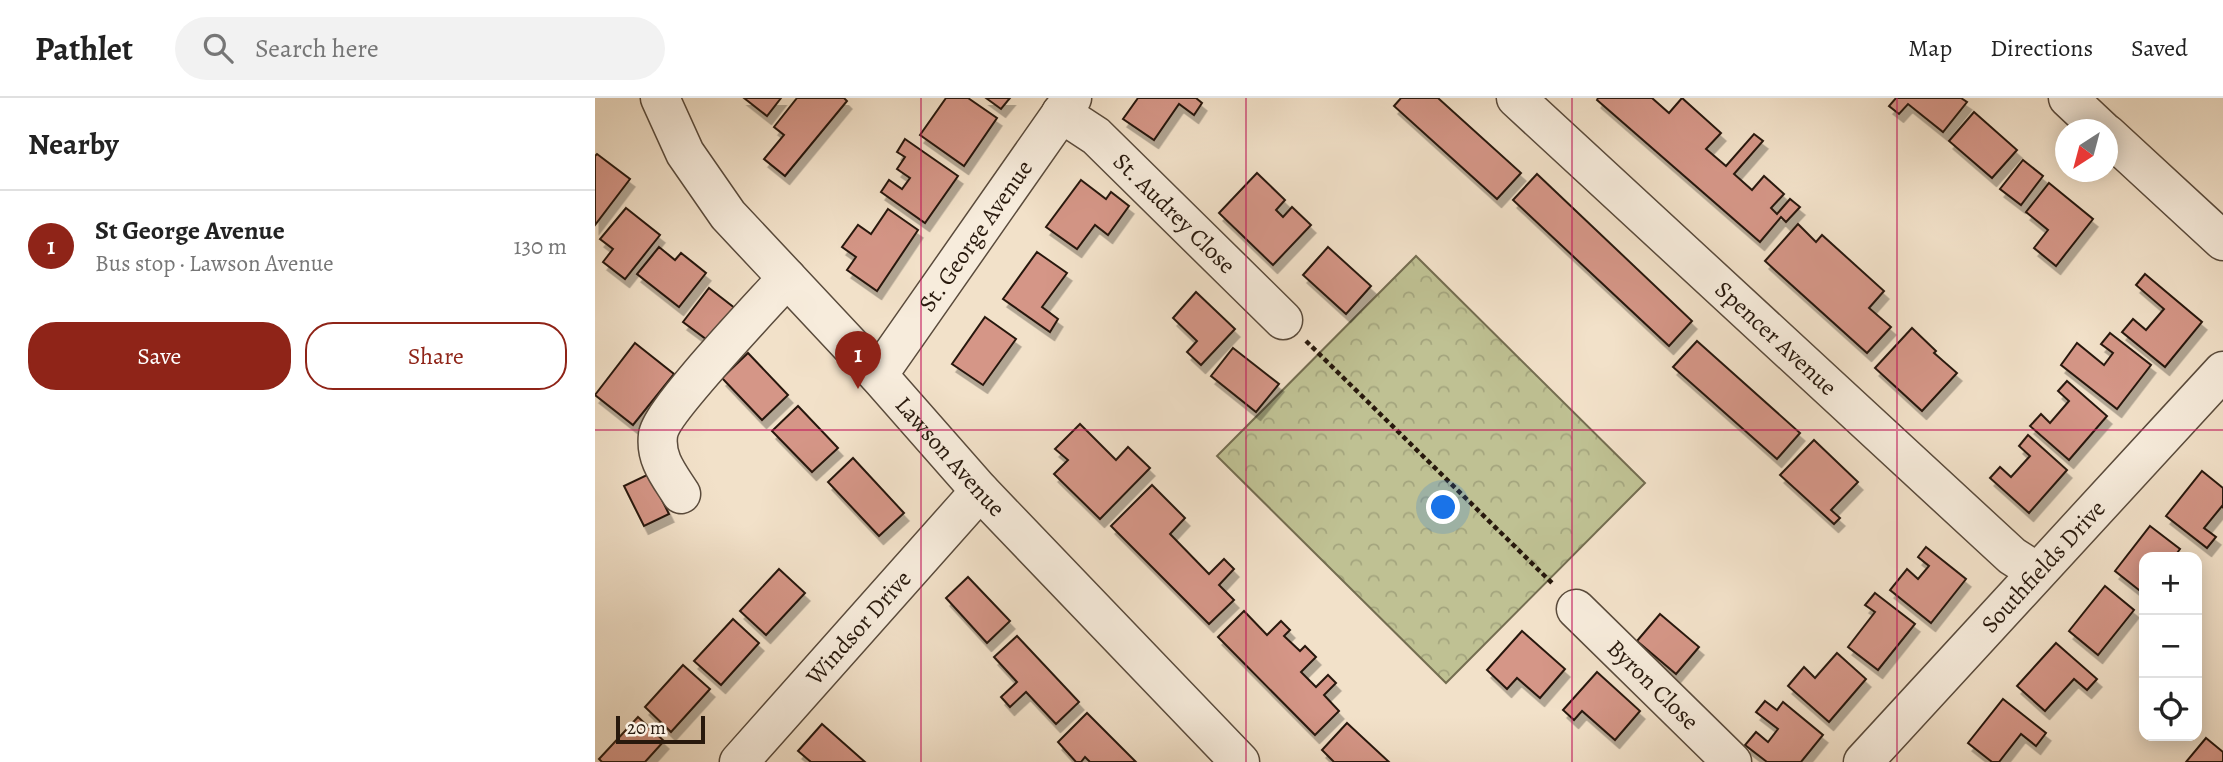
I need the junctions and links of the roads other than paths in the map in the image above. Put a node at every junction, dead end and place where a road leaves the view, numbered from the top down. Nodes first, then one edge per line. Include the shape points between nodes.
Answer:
1 (660, 98) edge
2 (1516, 98) edge
3 (2068, 98) edge
4 (1066, 106) edge
5 (2090, 119) edge
6 (2118, 143) edge
7 (2223, 241) edge
8 (787, 278) junction
9 (1283, 320) road end
10 (2223, 371) edge
11 (878, 375) junction
12 (980, 491) junction
13 (681, 494) dead end
14 (2038, 572) junction
15 (1576, 609) road end
16 (739, 762) edge
17 (1240, 762) edge
18 (1732, 762) edge
19 (1863, 762) edge

1 - 8 street, Lawson Avenue via 685,153 728,215
2 - 14 street, Spencer Avenue via 2012,556
3 - 5 street
4 - 9 street, St. Audrey Close
4 - 11 street, St. George Avenue
6 - 7 street
8 - 11 street, Lawson Avenue
8 - 13 street via 675,406 658,434 660,462
10 - 14 street, Southfields Drive
11 - 12 street, Lawson Avenue
12 - 16 street, Windsor Drive
12 - 17 street, Lawson Avenue
14 - 19 street, Southfields Drive
15 - 18 street, Byron Close

